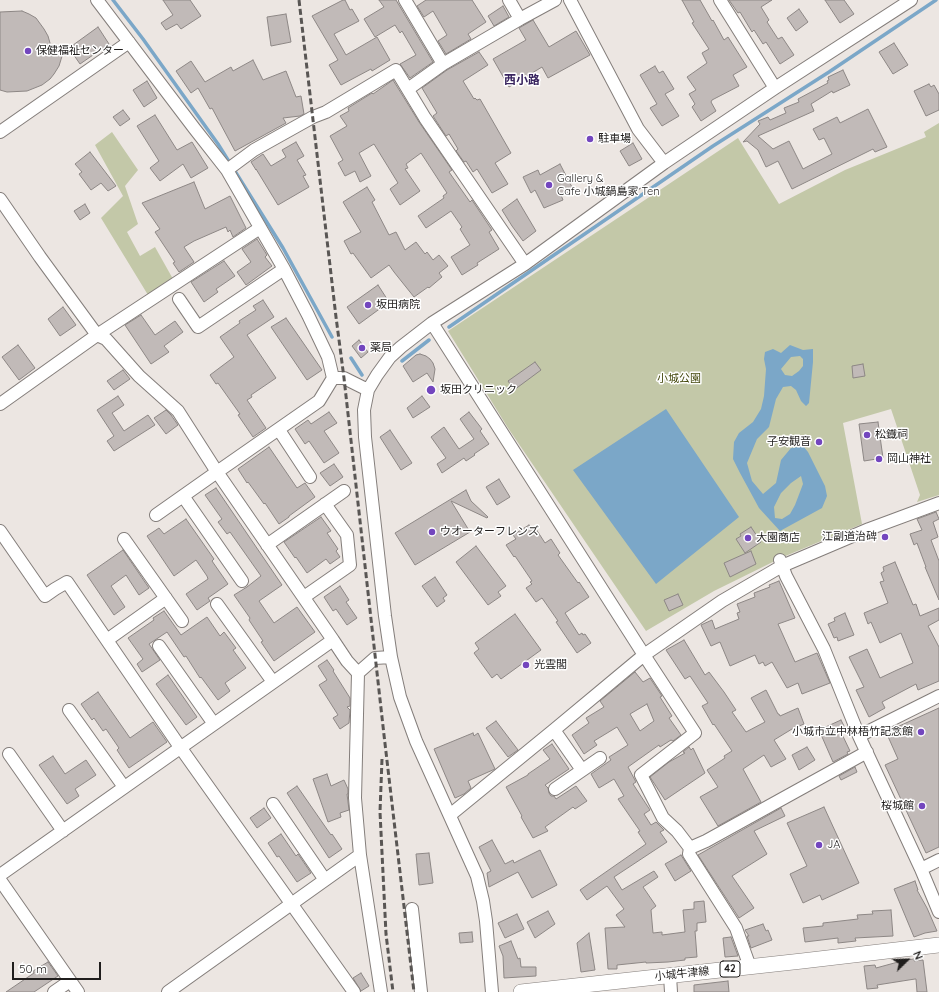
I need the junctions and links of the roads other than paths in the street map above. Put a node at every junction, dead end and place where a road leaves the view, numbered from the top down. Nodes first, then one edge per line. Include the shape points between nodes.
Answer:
1 (97, 0) edge
2 (509, 0) edge
3 (555, 0) edge
4 (570, 0) edge
5 (720, 0) edge
6 (911, 0) edge
7 (408, 1) edge
8 (520, 19) junction
9 (129, 42) junction
10 (443, 64) junction
11 (775, 88) junction
12 (408, 89) junction
13 (0, 132) edge
14 (664, 163) junction
15 (227, 170) junction
16 (0, 199) edge
17 (260, 228) junction
18 (525, 264) junction
19 (284, 270) junction
20 (179, 299) dead end
21 (432, 323) junction
22 (98, 335) junction
23 (333, 378) junction
24 (368, 390) junction
25 (0, 404) edge
26 (278, 430) junction
27 (217, 472) junction
28 (310, 477) dead end
29 (344, 491) dead end
30 (183, 496) junction
31 (939, 503) edge
32 (325, 504) junction
33 (156, 516) dead end
34 (0, 531) edge
35 (124, 539) dead end
36 (267, 545) junction
37 (781, 563) junction
38 (242, 581) dead end
39 (304, 597) junction
40 (166, 598) junction
41 (218, 604) dead end
42 (182, 621) dead end
43 (107, 640) junction
44 (333, 640) junction
45 (159, 646) dead end
46 (644, 655) junction
47 (391, 657) junction
48 (358, 673) junction
49 (272, 682) junction
50 (939, 696) edge
51 (69, 710) dead end
52 (214, 724) junction
53 (554, 730) junction
54 (859, 736) junction
55 (180, 747) junction
56 (867, 752) junction
57 (10, 754) dead end
58 (600, 758) dead end
59 (582, 770) junction
60 (124, 787) junction
61 (555, 789) dead end
62 (273, 804) dead end
63 (450, 815) junction
64 (63, 830) junction
65 (690, 848) junction
66 (360, 855) junction
67 (939, 860) edge
68 (920, 869) junction
69 (0, 875) edge
70 (0, 880) edge
71 (325, 880) junction
72 (291, 904) junction
73 (412, 909) dead end
74 (939, 912) edge
75 (939, 945) edge
76 (750, 967) junction
77 (670, 976) junction
78 (70, 980) junction
79 (54, 992) edge
80 (78, 992) edge
81 (168, 992) edge
82 (354, 992) edge
83 (381, 992) edge
84 (422, 992) edge
85 (492, 992) edge
86 (521, 992) edge
87 (671, 992) edge

1 - 9 street
2 - 8 street
3 - 8 street
4 - 14 street via 638,129
5 - 11 street
6 - 11 street
7 - 10 street
8 - 10 street
9 - 13 street
9 - 15 street
10 - 12 street
11 - 14 street
12 - 15 street via 396,70 326,112 312,117 254,150
12 - 18 street
14 - 18 street
15 - 17 street
16 - 22 street
17 - 19 street
17 - 22 street
18 - 21 street
19 - 20 street via 198,327
19 - 23 street via 328,357
21 - 24 street via 390,357
21 - 46 street
22 - 25 street
22 - 27 street via 106,339 139,376 178,411
23 - 24 street via 344,378
23 - 26 street via 319,401
24 - 47 street via 364,410 365,437
26 - 27 street
26 - 28 street
27 - 30 street
27 - 36 street
29 - 32 street
30 - 33 street
30 - 38 street
31 - 37 street
32 - 36 street
32 - 39 street via 347,535 350,565
34 - 43 street via 45,596 67,582
35 - 40 street
36 - 39 street
37 - 46 street
37 - 54 street via 824,649
39 - 44 street
40 - 42 street
40 - 43 street
41 - 49 street
43 - 55 street
44 - 48 street
44 - 49 street
45 - 52 street
46 - 53 street
46 - 65 street via 695,733 641,775 664,818
47 - 48 street via 375,658
47 - 63 street via 400,697 416,741
48 - 66 street via 355,798
49 - 52 street
50 - 54 street
51 - 60 street
52 - 55 street
53 - 59 street
53 - 63 street
54 - 56 street
55 - 60 street
55 - 72 street
56 - 65 street
56 - 68 street
57 - 64 street
58 - 59 street
59 - 61 street
60 - 64 street
62 - 71 street
63 - 85 street via 477,876 483,901
64 - 69 street
65 - 76 street via 689,854 736,928
66 - 71 street
66 - 83 street
67 - 68 street
68 - 74 street
70 - 78 street
71 - 72 street
72 - 81 street
72 - 82 street
73 - 84 street
75 - 76 main road, 小城牛津線 / 42
76 - 77 main road, 小城牛津線 / 42
77 - 86 main road, 小城牛津線 / 42
77 - 87 street
78 - 79 street
78 - 80 street

